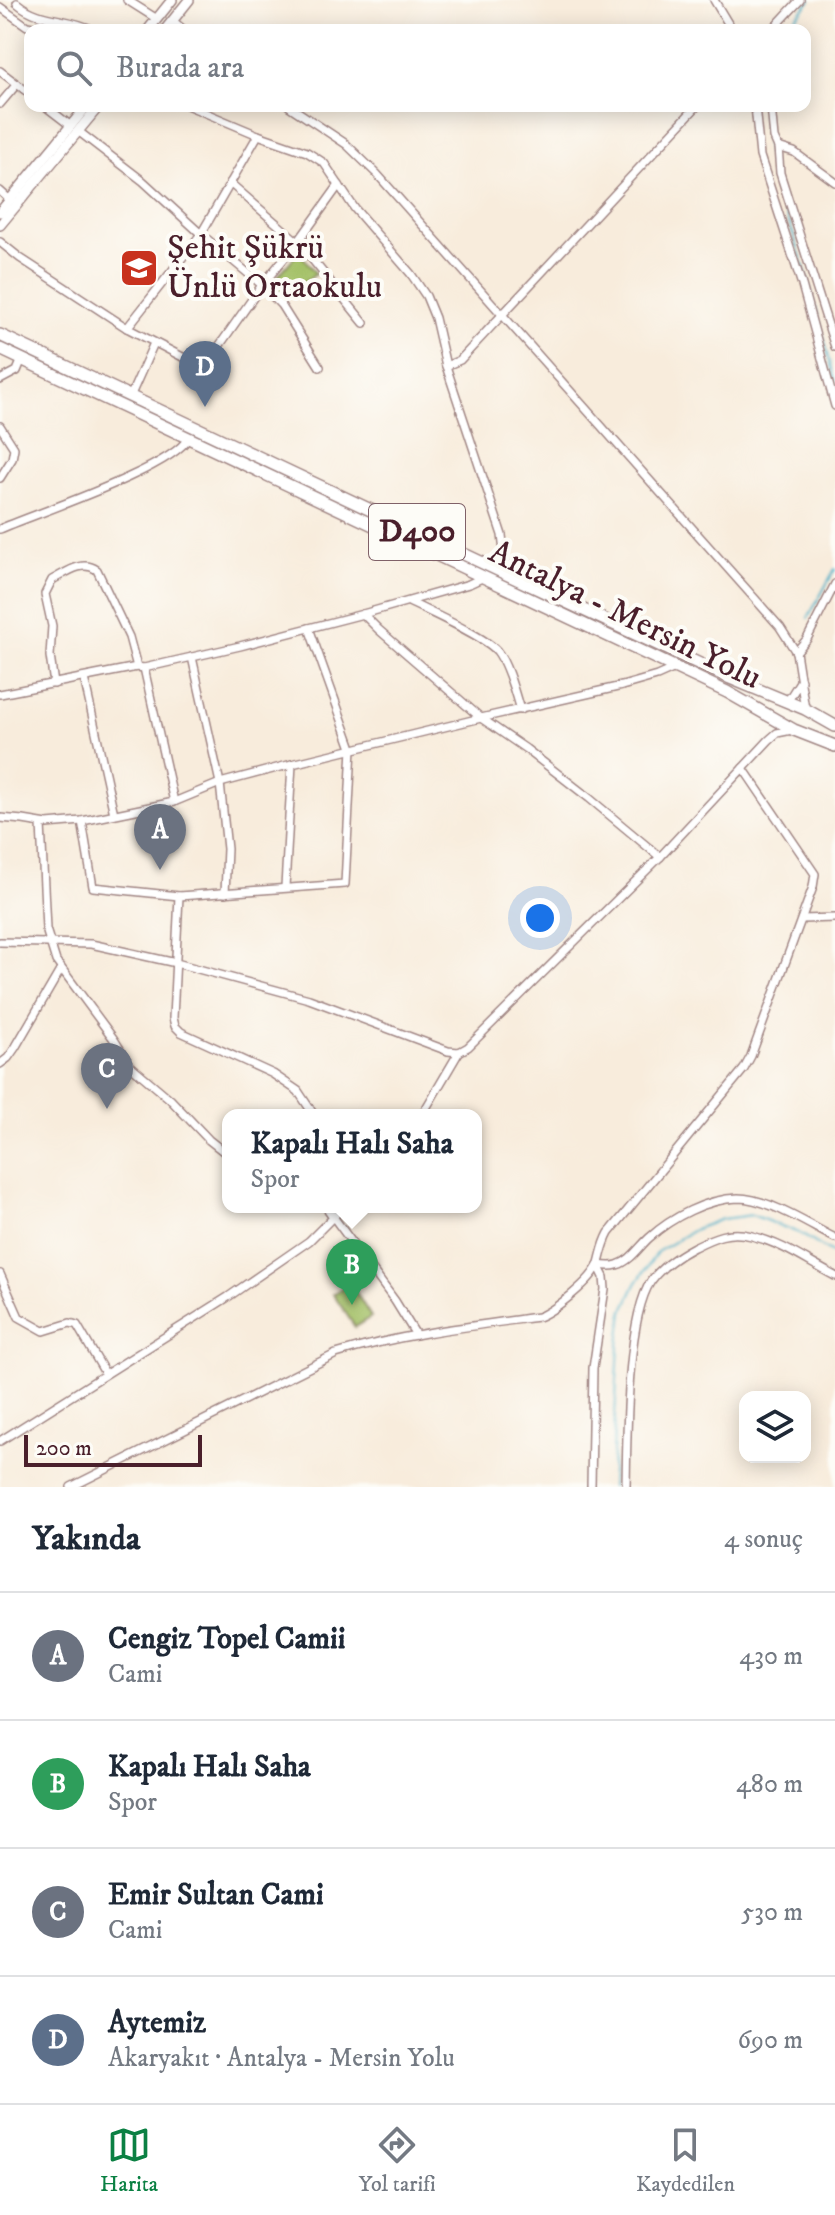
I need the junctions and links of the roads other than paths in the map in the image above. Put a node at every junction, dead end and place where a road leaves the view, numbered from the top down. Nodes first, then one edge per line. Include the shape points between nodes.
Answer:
1 (127, 0) edge
2 (172, 0) edge
3 (189, 0) edge
4 (714, 0) edge
5 (800, 0) edge
6 (17, 3) dead end
7 (0, 7) edge
8 (157, 19) junction
9 (173, 21) junction
10 (24, 24) edge
11 (80, 24) edge
12 (153, 24) edge
13 (160, 24) edge
14 (170, 24) edge
15 (177, 24) edge
16 (728, 24) edge
17 (778, 24) edge
18 (0, 71) edge
19 (17, 84) junction
20 (24, 89) edge
21 (0, 104) edge
22 (53, 112) edge
23 (84, 112) edge
24 (92, 112) edge
25 (203, 112) edge
26 (298, 112) edge
27 (691, 112) edge
28 (756, 112) edge
29 (772, 112) edge
30 (74, 129) junction
31 (258, 135) junction
32 (778, 147) junction
33 (835, 182) edge
34 (230, 183) junction
35 (339, 185) junction
36 (0, 191) edge
37 (13, 203) junction
38 (0, 212) edge
39 (0, 225) edge
40 (201, 234) junction
41 (0, 242) edge
42 (298, 242) junction
43 (262, 285) junction
44 (501, 314) junction
45 (364, 323) dead end
46 (127, 328) junction
47 (0, 335) edge
48 (154, 343) junction
49 (835, 347) edge
50 (0, 349) edge
51 (22, 359) junction
52 (446, 366) junction
53 (320, 367) dead end
54 (0, 380) edge
55 (130, 397) junction
56 (835, 406) edge
57 (0, 426) edge
58 (188, 438) junction
59 (0, 478) edge
60 (0, 529) edge
61 (504, 573) junction
62 (484, 577) junction
63 (835, 584) edge
64 (409, 602) junction
65 (363, 614) junction
66 (309, 628) junction
67 (796, 652) junction
68 (192, 657) junction
69 (141, 668) junction
70 (675, 668) junction
71 (84, 678) junction
72 (801, 680) junction
73 (54, 684) junction
74 (0, 694) edge
75 (787, 702) junction
76 (805, 709) junction
77 (520, 710) junction
78 (481, 718) junction
79 (775, 720) junction
80 (835, 726) edge
81 (794, 730) junction
82 (769, 740) junction
83 (835, 746) edge
84 (352, 748) junction
85 (292, 764) junction
86 (743, 768) junction
87 (220, 783) junction
88 (174, 802) junction
89 (114, 814) junction
90 (0, 818) edge
91 (82, 821) junction
92 (41, 824) junction
93 (660, 857) junction
94 (285, 887) junction
95 (225, 893) junction
96 (179, 896) junction
97 (835, 918) edge
98 (802, 919) junction
99 (0, 942) edge
100 (48, 942) junction
101 (176, 963) junction
102 (61, 969) junction
103 (459, 1052) junction
104 (0, 1064) edge
105 (310, 1109) edge
106 (426, 1109) edge
107 (222, 1150) edge
108 (330, 1213) edge
109 (335, 1213) edge
110 (332, 1216) junction
111 (835, 1238) edge
112 (598, 1265) junction
113 (0, 1274) edge
114 (835, 1276) edge
115 (416, 1335) junction
116 (105, 1373) junction
117 (0, 1441) edge
118 (71, 1487) edge
119 (591, 1487) edge
120 (626, 1487) edge

1 - 8 street
2 - 8 main road
3 - 9 main road
4 - 16 street
5 - 17 street
6 - 11 street via 37,16
7 - 10 street
8 - 9 main road
8 - 12 main road
8 - 13 main road
9 - 14 main road
9 - 15 street
18 - 19 street
19 - 20 street
19 - 21 street
22 - 30 street
23 - 30 main road
24 - 30 main road
25 - 31 street
26 - 44 street via 346,144 377,174
27 - 44 street
28 - 56 street via 760,156
29 - 32 street
30 - 37 main road
30 - 40 street
31 - 34 street
31 - 35 street via 307,152 324,163
32 - 33 street via 794,152
32 - 49 street via 780,173
34 - 40 street
34 - 42 street
35 - 42 street
35 - 52 street via 426,296
36 - 37 street
37 - 38 main road
37 - 39 main road
40 - 43 street
40 - 46 street
41 - 46 street
42 - 43 street
42 - 45 street
43 - 48 street via 210,359 194,363
43 - 53 street
44 - 52 street via 460,360
44 - 67 street via 780,627
46 - 48 street
47 - 55 highway, Antalya - Mersin Yolu / D400
48 - 55 street
50 - 51 highway, Antalya - Mersin Yolu / D400
51 - 54 street via 17,371
51 - 58 highway, Antalya - Mersin Yolu / D400
52 - 61 street via 502,535
55 - 61 highway, Antalya - Mersin Yolu / D400
57 - 59 street via 14,448
58 - 60 street via 146,469
58 - 62 highway, Antalya - Mersin Yolu / D400
61 - 75 highway, Antalya - Mersin Yolu / D400
62 - 64 street
62 - 70 highway, Antalya - Mersin Yolu / D400
63 - 67 street
64 - 65 street
64 - 77 street via 499,653
65 - 66 street
65 - 78 street
66 - 68 street
66 - 84 street
67 - 72 street
68 - 69 street
68 - 87 street
69 - 71 street
69 - 73 street via 97,570 82,565 52,580 45,594
69 - 88 street
70 - 77 street
70 - 79 highway, Antalya - Mersin Yolu / D400
71 - 73 street
71 - 89 street
72 - 75 street
72 - 76 street
73 - 74 street
75 - 76 highway, Antalya - Mersin Yolu / D400
75 - 79 highway via 778,708
76 - 80 highway, Antalya - Mersin Yolu / D400
76 - 81 highway
77 - 78 street
78 - 84 street
78 - 93 street
79 - 81 highway, Antalya - Mersin Yolu / D400
79 - 82 street
81 - 82 street
81 - 83 highway, Antalya - Mersin Yolu / D400
82 - 86 street
84 - 85 street
84 - 94 street via 345,884
85 - 87 street
85 - 94 street
86 - 93 street
86 - 98 street via 815,874
87 - 88 street
87 - 95 street
88 - 89 street
89 - 91 street
90 - 92 street
91 - 92 street
91 - 96 street via 93,887
92 - 100 street
93 - 103 street
94 - 95 street
95 - 96 street
96 - 101 street
97 - 98 street
98 - 112 street via 744,1069 609,1233
99 - 100 street
100 - 101 street via 91,944
100 - 102 street
101 - 103 street via 309,999
101 - 105 street via 175,1026 273,1074 298,1091
102 - 104 street
102 - 107 street via 131,1066
103 - 106 street
108 - 110 street
109 - 110 street
110 - 115 street
110 - 116 street via 309,1241
111 - 112 street via 765,1203 740,1198 699,1207 671,1221 628,1260
112 - 115 street via 550,1313
112 - 119 street via 605,1289 593,1368
113 - 116 street via 19,1317 44,1331 77,1325
114 - 120 street via 781,1246 739,1233 717,1235 686,1251 650,1282 639,1309 631,1371
115 - 118 street via 336,1354
116 - 117 street

